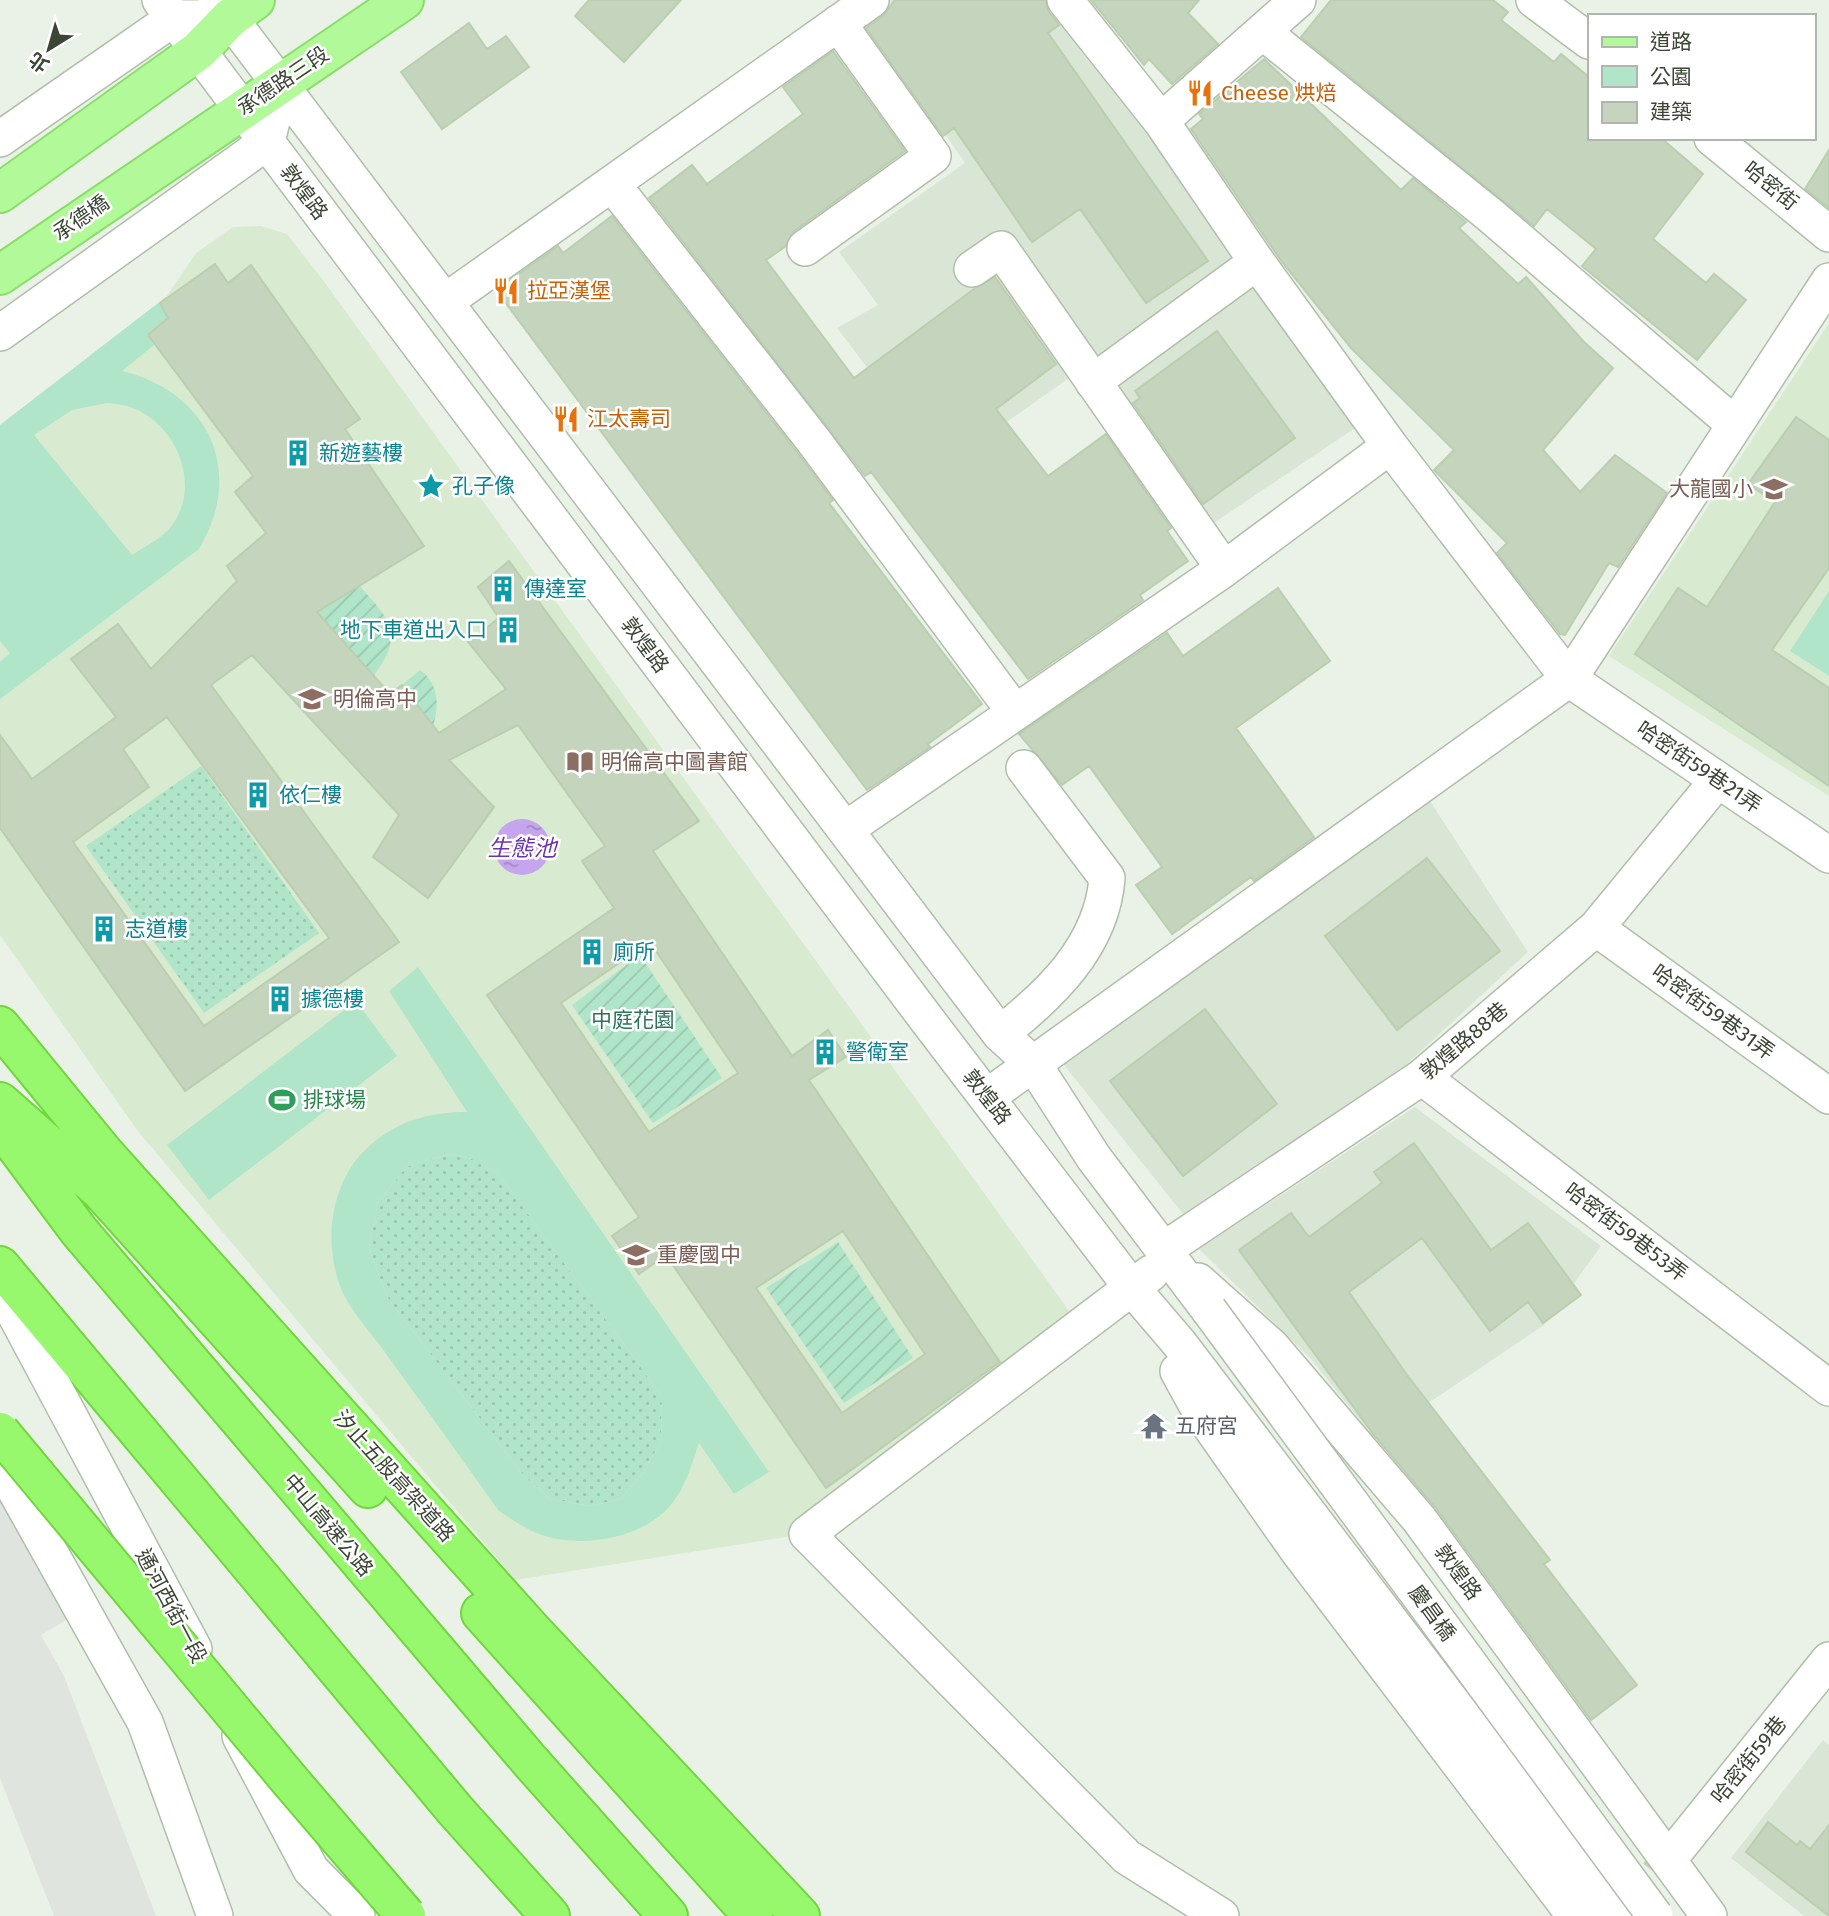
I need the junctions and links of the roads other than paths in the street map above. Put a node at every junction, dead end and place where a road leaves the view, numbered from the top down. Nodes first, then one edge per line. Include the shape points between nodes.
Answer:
1 (404, 0) edge
2 (871, 0) edge
3 (1065, 0) edge
4 (1298, 0) edge
5 (1534, 0) edge
6 (234, 6) edge
7 (167, 9) edge
8 (838, 23) junction
9 (1263, 32) junction
10 (1588, 40) edge
11 (198, 51) junction
12 (280, 83) junction
13 (242, 109) junction
14 (1161, 121) junction
15 (0, 139) edge
16 (1714, 140) edge
17 (267, 142) junction
18 (163, 161) joint
19 (613, 185) junction
20 (0, 193) edge
21 (1829, 234) edge
22 (805, 248) dead end
23 (1257, 262) junction
24 (972, 269) dead end
25 (0, 275) edge
26 (1829, 281) edge
27 (446, 301) junction
28 (0, 333) edge
29 (1093, 382) junction
30 (1734, 424) junction
31 (1390, 446) junction
32 (1224, 569) junction
33 (1569, 679) junction
34 (1014, 711) junction
35 (1024, 768) dead end
36 (1717, 780) junction
37 (845, 829) junction
38 (1829, 855) edge
39 (1596, 928) junction
40 (0, 1026) edge
41 (1000, 1034) junction
42 (1034, 1065) junction
43 (1422, 1077) junction
44 (1829, 1096) edge
45 (987, 1097) junction
46 (0, 1102) edge
47 (0, 1125) edge
48 (1168, 1254) junction
49 (0, 1266) edge
50 (0, 1286) edge
51 (1132, 1288) junction
52 (1209, 1310) joint
53 (1179, 1343) joint
54 (1829, 1388) edge
55 (0, 1432) edge
56 (0, 1463) edge
57 (1825, 1674) edge
58 (662, 1815) junction
59 (1669, 1859) junction
60 (311, 1870) junction
61 (215, 1916) edge
62 (330, 1916) edge
63 (357, 1916) edge
64 (407, 1916) edge
65 (550, 1916) edge
66 (668, 1916) edge
67 (753, 1916) edge
68 (792, 1916) edge
69 (800, 1916) edge
70 (1222, 1916) edge
71 (1576, 1916) edge
72 (1615, 1916) edge
73 (1655, 1916) edge
74 (1709, 1916) edge

1 - 12 main road, 承德路三段
2 - 8 street
3 - 14 street, 哈密街59巷21弄
4 - 9 street
5 - 10 street
6 - 7 street
6 - 11 main road
6 - 12 street, 敦煌路
7 - 11 street, 敦煌路
7 - 15 street
8 - 19 street
8 - 22 street via 933,156
9 - 14 street
9 - 30 street via 1490,215
11 - 13 street, 敦煌路
11 - 20 main road
12 - 13 main road, 承德路三段
12 - 17 street
12 - 27 street, 敦煌路
13 - 17 street, 敦煌路
13 - 18 main road, 承德路三段
14 - 23 street, 哈密街59巷21弄
16 - 21 street, 哈密街
17 - 28 street
17 - 45 street, 敦煌路
18 - 25 main road, 承德橋
19 - 27 street
19 - 34 street via 813,440
23 - 29 street
23 - 31 street, 哈密街59巷21弄
24 - 29 street via 1001,249
26 - 30 street
27 - 37 street, 敦煌路
29 - 32 street
30 - 33 street
31 - 32 street
31 - 33 street, 哈密街59巷21弄
32 - 34 street
33 - 36 street, 哈密街59巷21弄
33 - 42 street
34 - 37 street
35 - 41 street via 1107,878 1106,894 1081,955 1042,1001
36 - 38 street, 哈密街59巷21弄
36 - 39 street, 敦煌路88巷
37 - 41 street, 敦煌路
39 - 43 street, 敦煌路88巷
39 - 44 street, 哈密街59巷31弄
40 - 69 highway, 汐止五股高架道路 via 104,1153 520,1617
41 - 42 street, 敦煌路
42 - 45 street
42 - 48 street, 敦煌路 via 1094,1158
43 - 48 street, 敦煌路88巷
43 - 54 street, 哈密街59巷53弄
45 - 51 street, 敦煌路
46 - 58 highway via 102,1191
47 - 66 highway, 中山高速公路 via 79,1231 530,1761
48 - 51 street, 敦煌路88巷
48 - 52 street, 敦煌路
48 - 59 street, 敦煌路 via 1272,1347 1419,1519
49 - 65 highway via 455,1810
50 - 60 street, 通河西街一段
51 - 53 street, 敦煌路
51 - 70 street, 敦煌路88巷 via 807,1534 1127,1857
51 - 71 street, 敦煌路 via 1201,1413 1283,1530
52 - 73 street, 慶昌橋, bridge
53 - 72 street, 慶昌橋
55 - 64 highway, bridge
56 - 61 street via 145,1722
57 - 59 street, 哈密街59巷
58 - 67 highway
58 - 68 highway
59 - 74 street, 敦煌路
60 - 62 street
60 - 63 street, 通河西街一段

